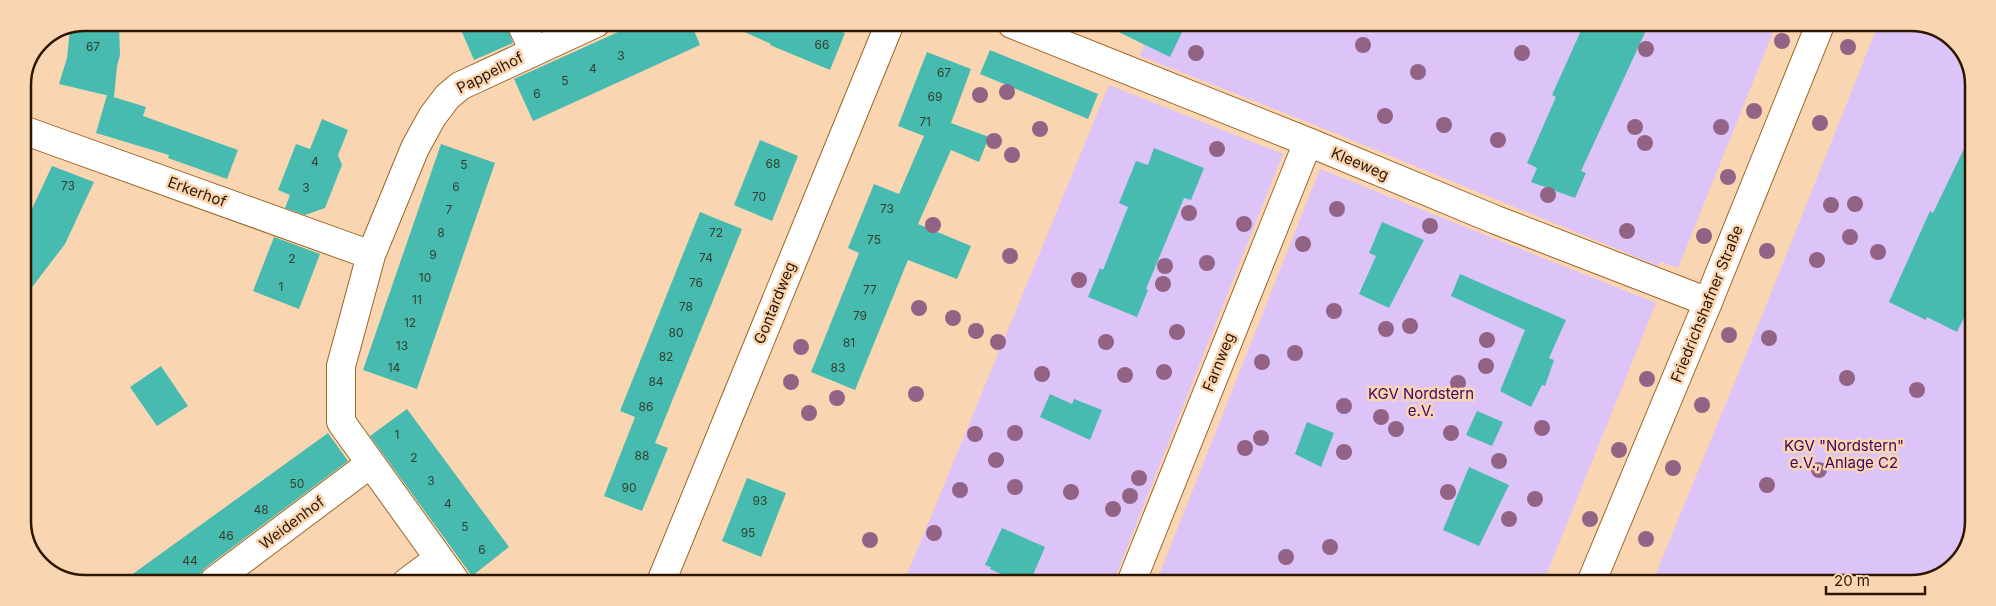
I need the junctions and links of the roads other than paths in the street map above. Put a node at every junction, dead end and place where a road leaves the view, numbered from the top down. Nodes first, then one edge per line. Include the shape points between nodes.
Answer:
1 (525, 31) edge
2 (578, 31) edge
3 (879, 31) edge
4 (1030, 31) edge
5 (1818, 31) edge
6 (534, 51) junction
7 (31, 133) edge
8 (1308, 142) junction
9 (371, 255) junction
10 (1708, 302) junction
11 (370, 464) junction
12 (438, 559) junction
13 (223, 575) edge
14 (416, 575) edge
15 (451, 575) edge
16 (664, 575) edge
17 (1134, 575) edge
18 (1594, 575) edge

1 - 6 street, Pappelhof
2 - 6 street, Pappelhof
3 - 16 street, Gontardweg
4 - 8 street, Kleeweg
5 - 10 street, Friedrichshafner Straße
6 - 9 street, Pappelhof via 460,86 447,97 415,148
7 - 9 street, Erkerhof
8 - 10 street, Kleeweg via 1496,220
8 - 17 street, Farnweg
9 - 11 street via 341,366 341,422
10 - 18 street, Friedrichshafner Straße
11 - 12 street
11 - 13 street, Weidenhof
12 - 14 street
12 - 15 street

